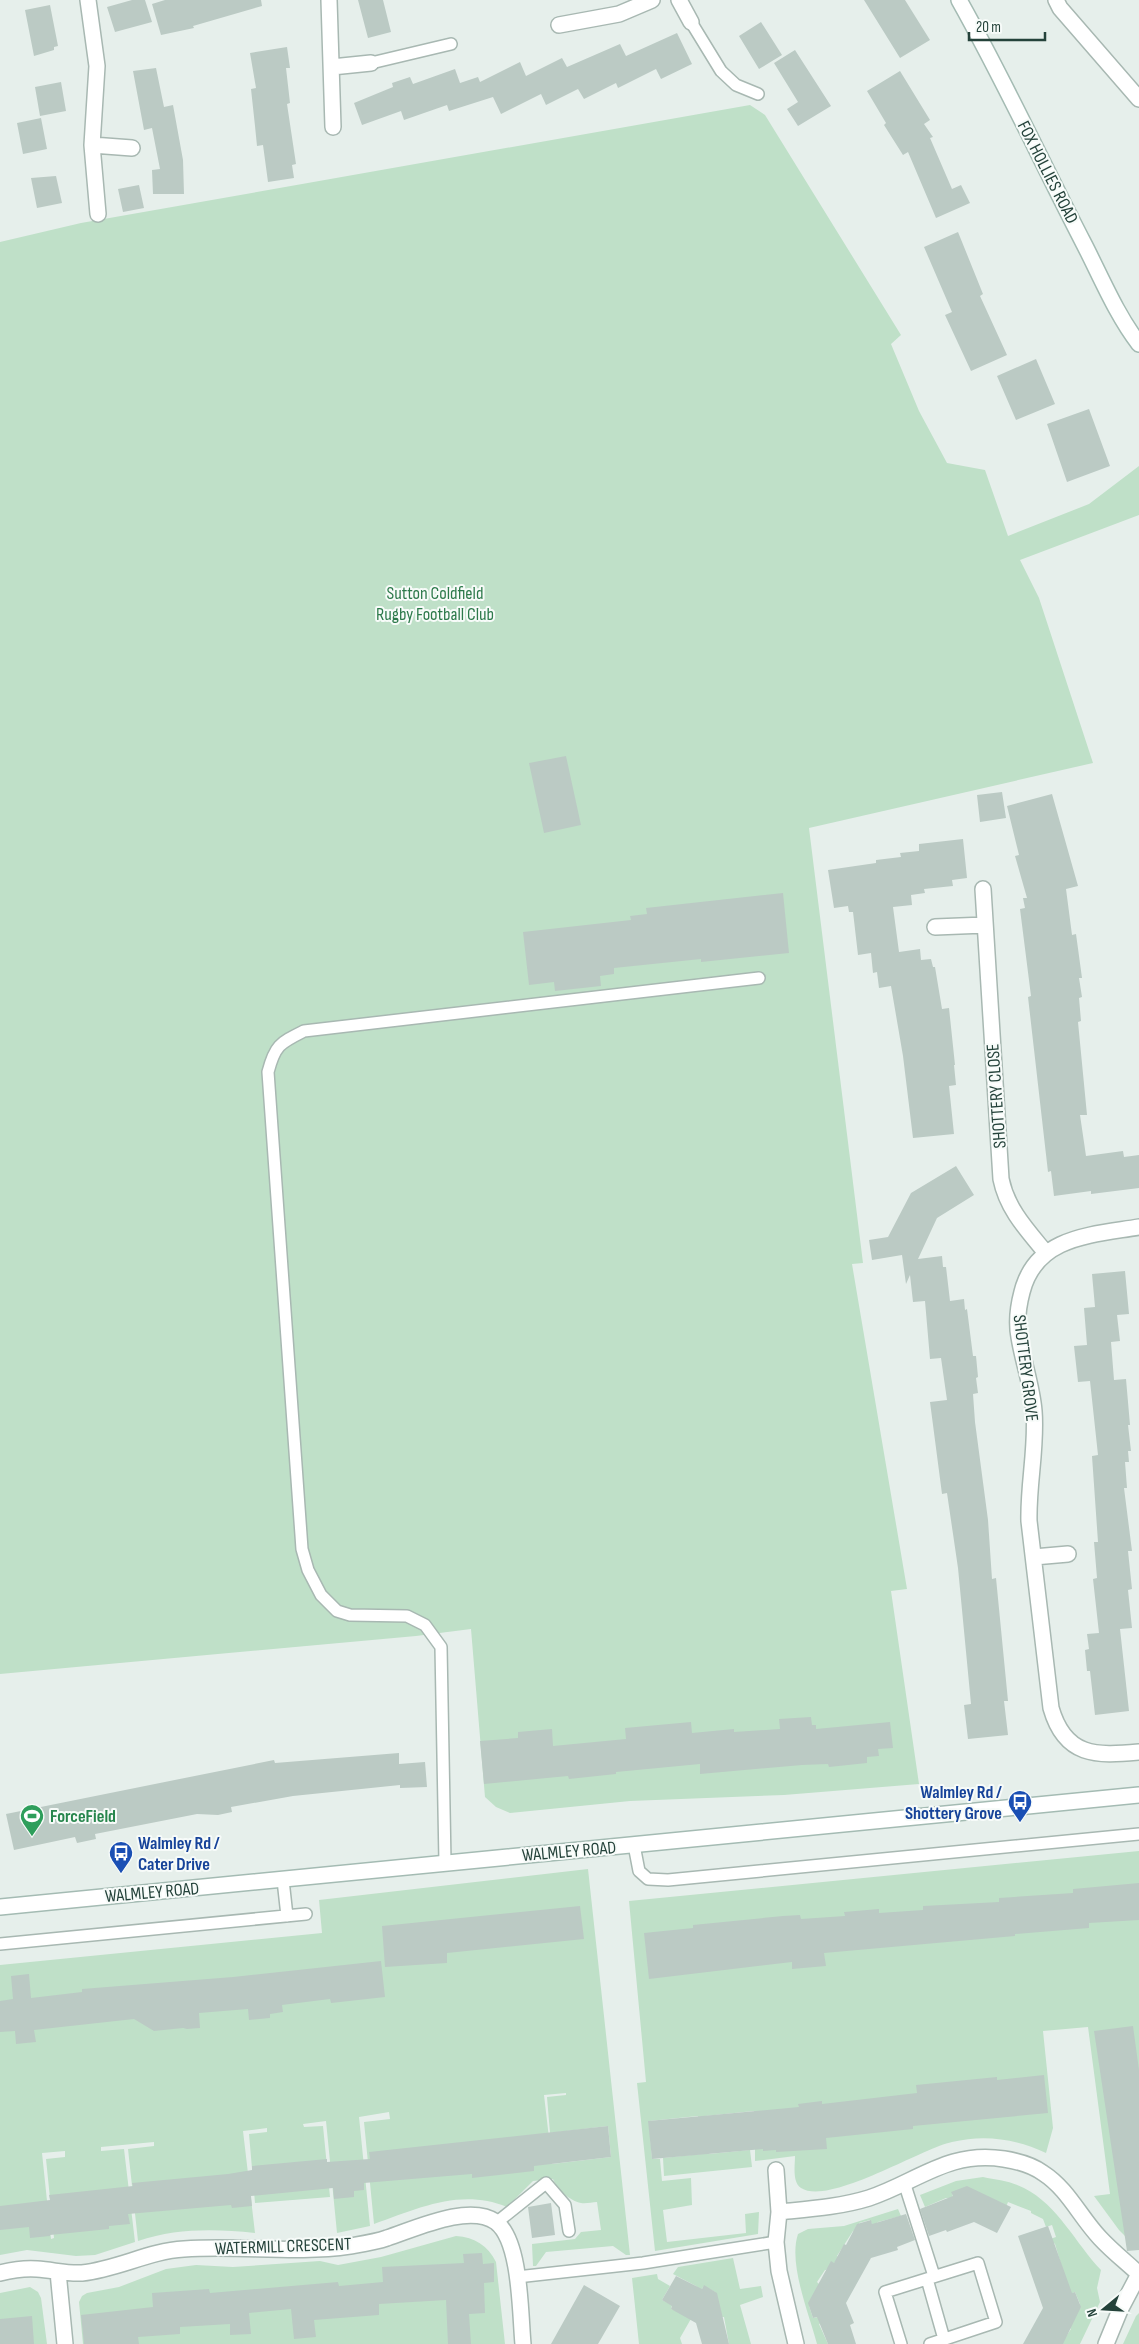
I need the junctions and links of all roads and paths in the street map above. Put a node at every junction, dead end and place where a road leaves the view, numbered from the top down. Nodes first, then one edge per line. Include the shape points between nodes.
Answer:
1 (88, 0) edge
2 (329, 0) edge
3 (652, 0) edge
4 (679, 0) edge
5 (959, 0) edge
6 (1056, 0) edge
7 (691, 22) joint
8 (558, 25) dead end
9 (451, 44) dead end
10 (371, 63) joint
11 (332, 67) junction
12 (758, 94) dead end
13 (1139, 99) edge
14 (333, 127) dead end
15 (92, 145) junction
16 (132, 148) dead end
17 (98, 214) dead end
18 (1139, 344) edge
19 (983, 889) dead end
20 (985, 925) junction
21 (935, 927) dead end
22 (759, 978) dead end
23 (1139, 1227) edge
24 (1046, 1253) junction
25 (1068, 1554) dead end
26 (1034, 1558) junction
27 (1139, 1752) edge
28 (1139, 1795) edge
29 (1139, 1834) edge
30 (634, 1845) junction
31 (445, 1862) junction
32 (283, 1880) junction
33 (0, 1907) edge
34 (306, 1914) dead end
35 (287, 1916) junction
36 (0, 1944) edge
37 (776, 2170) dead end
38 (904, 2182) junction
39 (779, 2212) junction
40 (496, 2223) junction
41 (569, 2231) dead end
42 (776, 2242) junction
43 (58, 2272) junction
44 (0, 2273) edge
45 (1139, 2274) edge
46 (517, 2277) junction
47 (930, 2278) junction
48 (952, 2340) edge
49 (65, 2344) edge
50 (524, 2344) edge
51 (796, 2344) edge
52 (901, 2344) edge
53 (930, 2344) edge
54 (1106, 2344) edge

1 - 15 street via 97,66
2 - 11 street
3 - 8 street via 618,14
4 - 7 street
5 - 18 street, FOX HOLLIES ROAD via 993,60 1122,319
6 - 13 street
7 - 12 lane via 721,71 736,85
9 - 10 lane
10 - 11 street
11 - 14 street
15 - 16 street
15 - 17 street
19 - 20 street, SHOTTERY CLOSE
20 - 21 street
20 - 24 street, SHOTTERY CLOSE via 1001,1179 1004,1195 1016,1217
22 - 31 lane via 304,1030 285,1040 273,1052 268,1072 302,1549 321,1595 337,1611 350,1615 407,1616 425,1625 441,1647
23 - 24 street, SHOTTERY GROVE via 1081,1237
24 - 26 street, SHOTTERY GROVE via 1025,1280 1018,1308 1018,1336 1034,1411 1029,1498
25 - 26 street
26 - 27 street, SHOTTERY GROVE via 1054,1718 1067,1739 1079,1749 1093,1754
28 - 30 street, WALMLEY ROAD
29 - 30 lane via 668,1880 648,1879 638,1871
30 - 31 street, WALMLEY ROAD
31 - 32 street, WALMLEY ROAD
32 - 33 street, WALMLEY ROAD
32 - 35 lane
34 - 35 lane
35 - 36 lane
37 - 39 street
38 - 39 street via 849,2203
38 - 45 street via 963,2158 991,2157 1018,2162 1043,2173 1068,2196 1099,2238
38 - 47 lane
39 - 42 street
40 - 41 lane via 546,2183 565,2205
40 - 43 street, WATERMILL CRESCENT via 473,2215 445,2219 350,2246 162,2251 101,2271
40 - 46 street via 509,2238
42 - 46 lane via 643,2263
42 - 51 street via 779,2271
43 - 44 street, WATERMILL CRESCENT via 16,2269
43 - 49 street
45 - 54 street
46 - 50 street
47 - 48 lane
47 - 48 lane via 978,2263 996,2322
47 - 52 lane via 885,2292
48 - 53 lane

